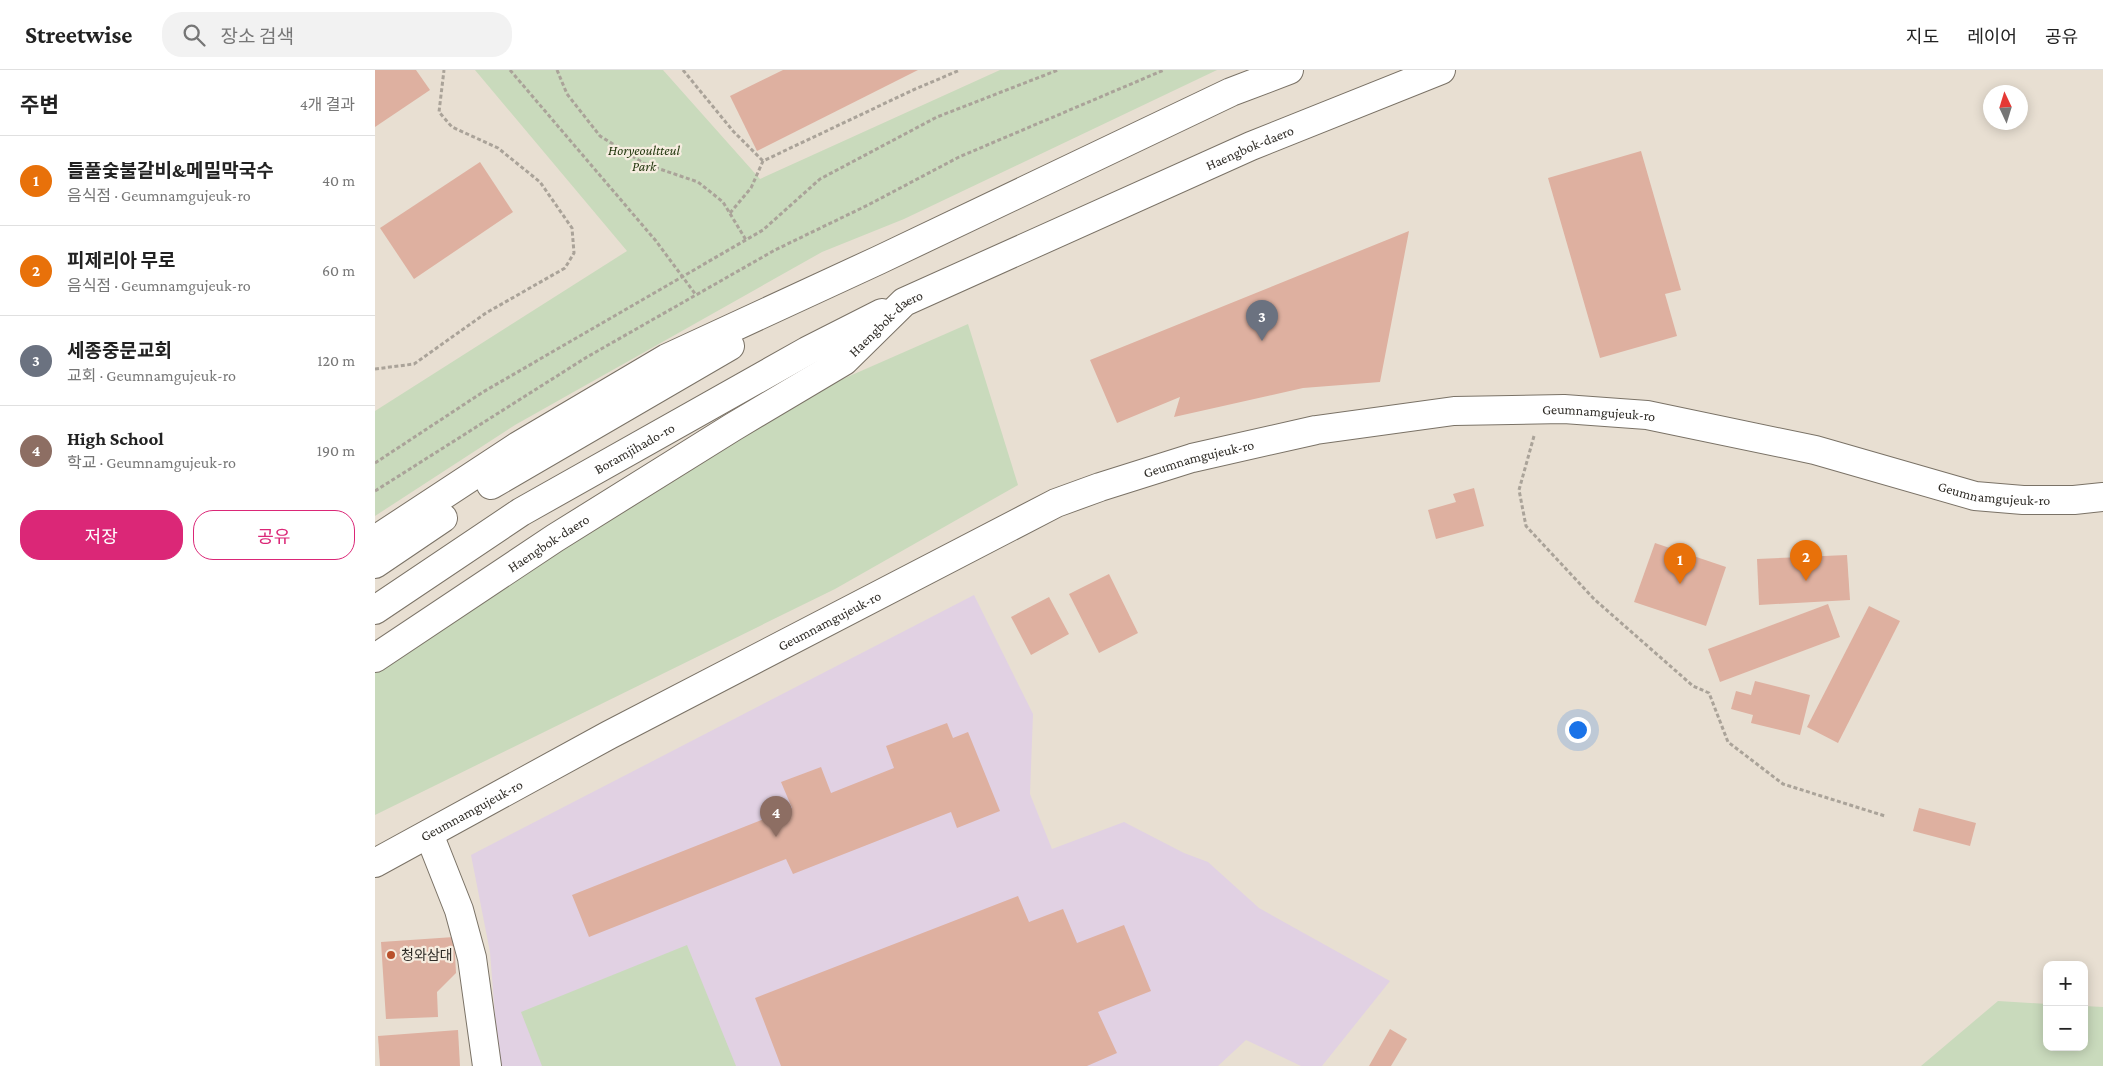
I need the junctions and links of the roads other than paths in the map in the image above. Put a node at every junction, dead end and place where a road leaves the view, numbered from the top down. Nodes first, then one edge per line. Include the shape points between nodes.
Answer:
1 (1289, 70) edge
2 (1441, 70) edge
3 (879, 260) junction
4 (903, 302) junction
5 (2103, 497) edge
6 (375, 540) edge
7 (375, 564) edge
8 (375, 610) edge
9 (375, 658) edge
10 (429, 834) junction
11 (375, 863) edge
12 (487, 1066) edge

1 - 3 main road via 1231,92
2 - 4 main road, Haengbok-daero via 1251,146
3 - 6 main road via 667,358 517,446
3 - 7 main road via 494,482
4 - 8 main road, Boramjihado-ro via 807,351 521,512
4 - 9 main road, Haengbok-daero via 844,361 555,538
5 - 10 main road, Geumnamgujeuk-ro via 2023,500 1975,496 1815,450 1647,415 1541,409 1454,411 1316,430 1192,458 1056,503 609,735
10 - 11 main road, Geumnamgujeuk-ro
10 - 12 main road via 459,910 472,958

